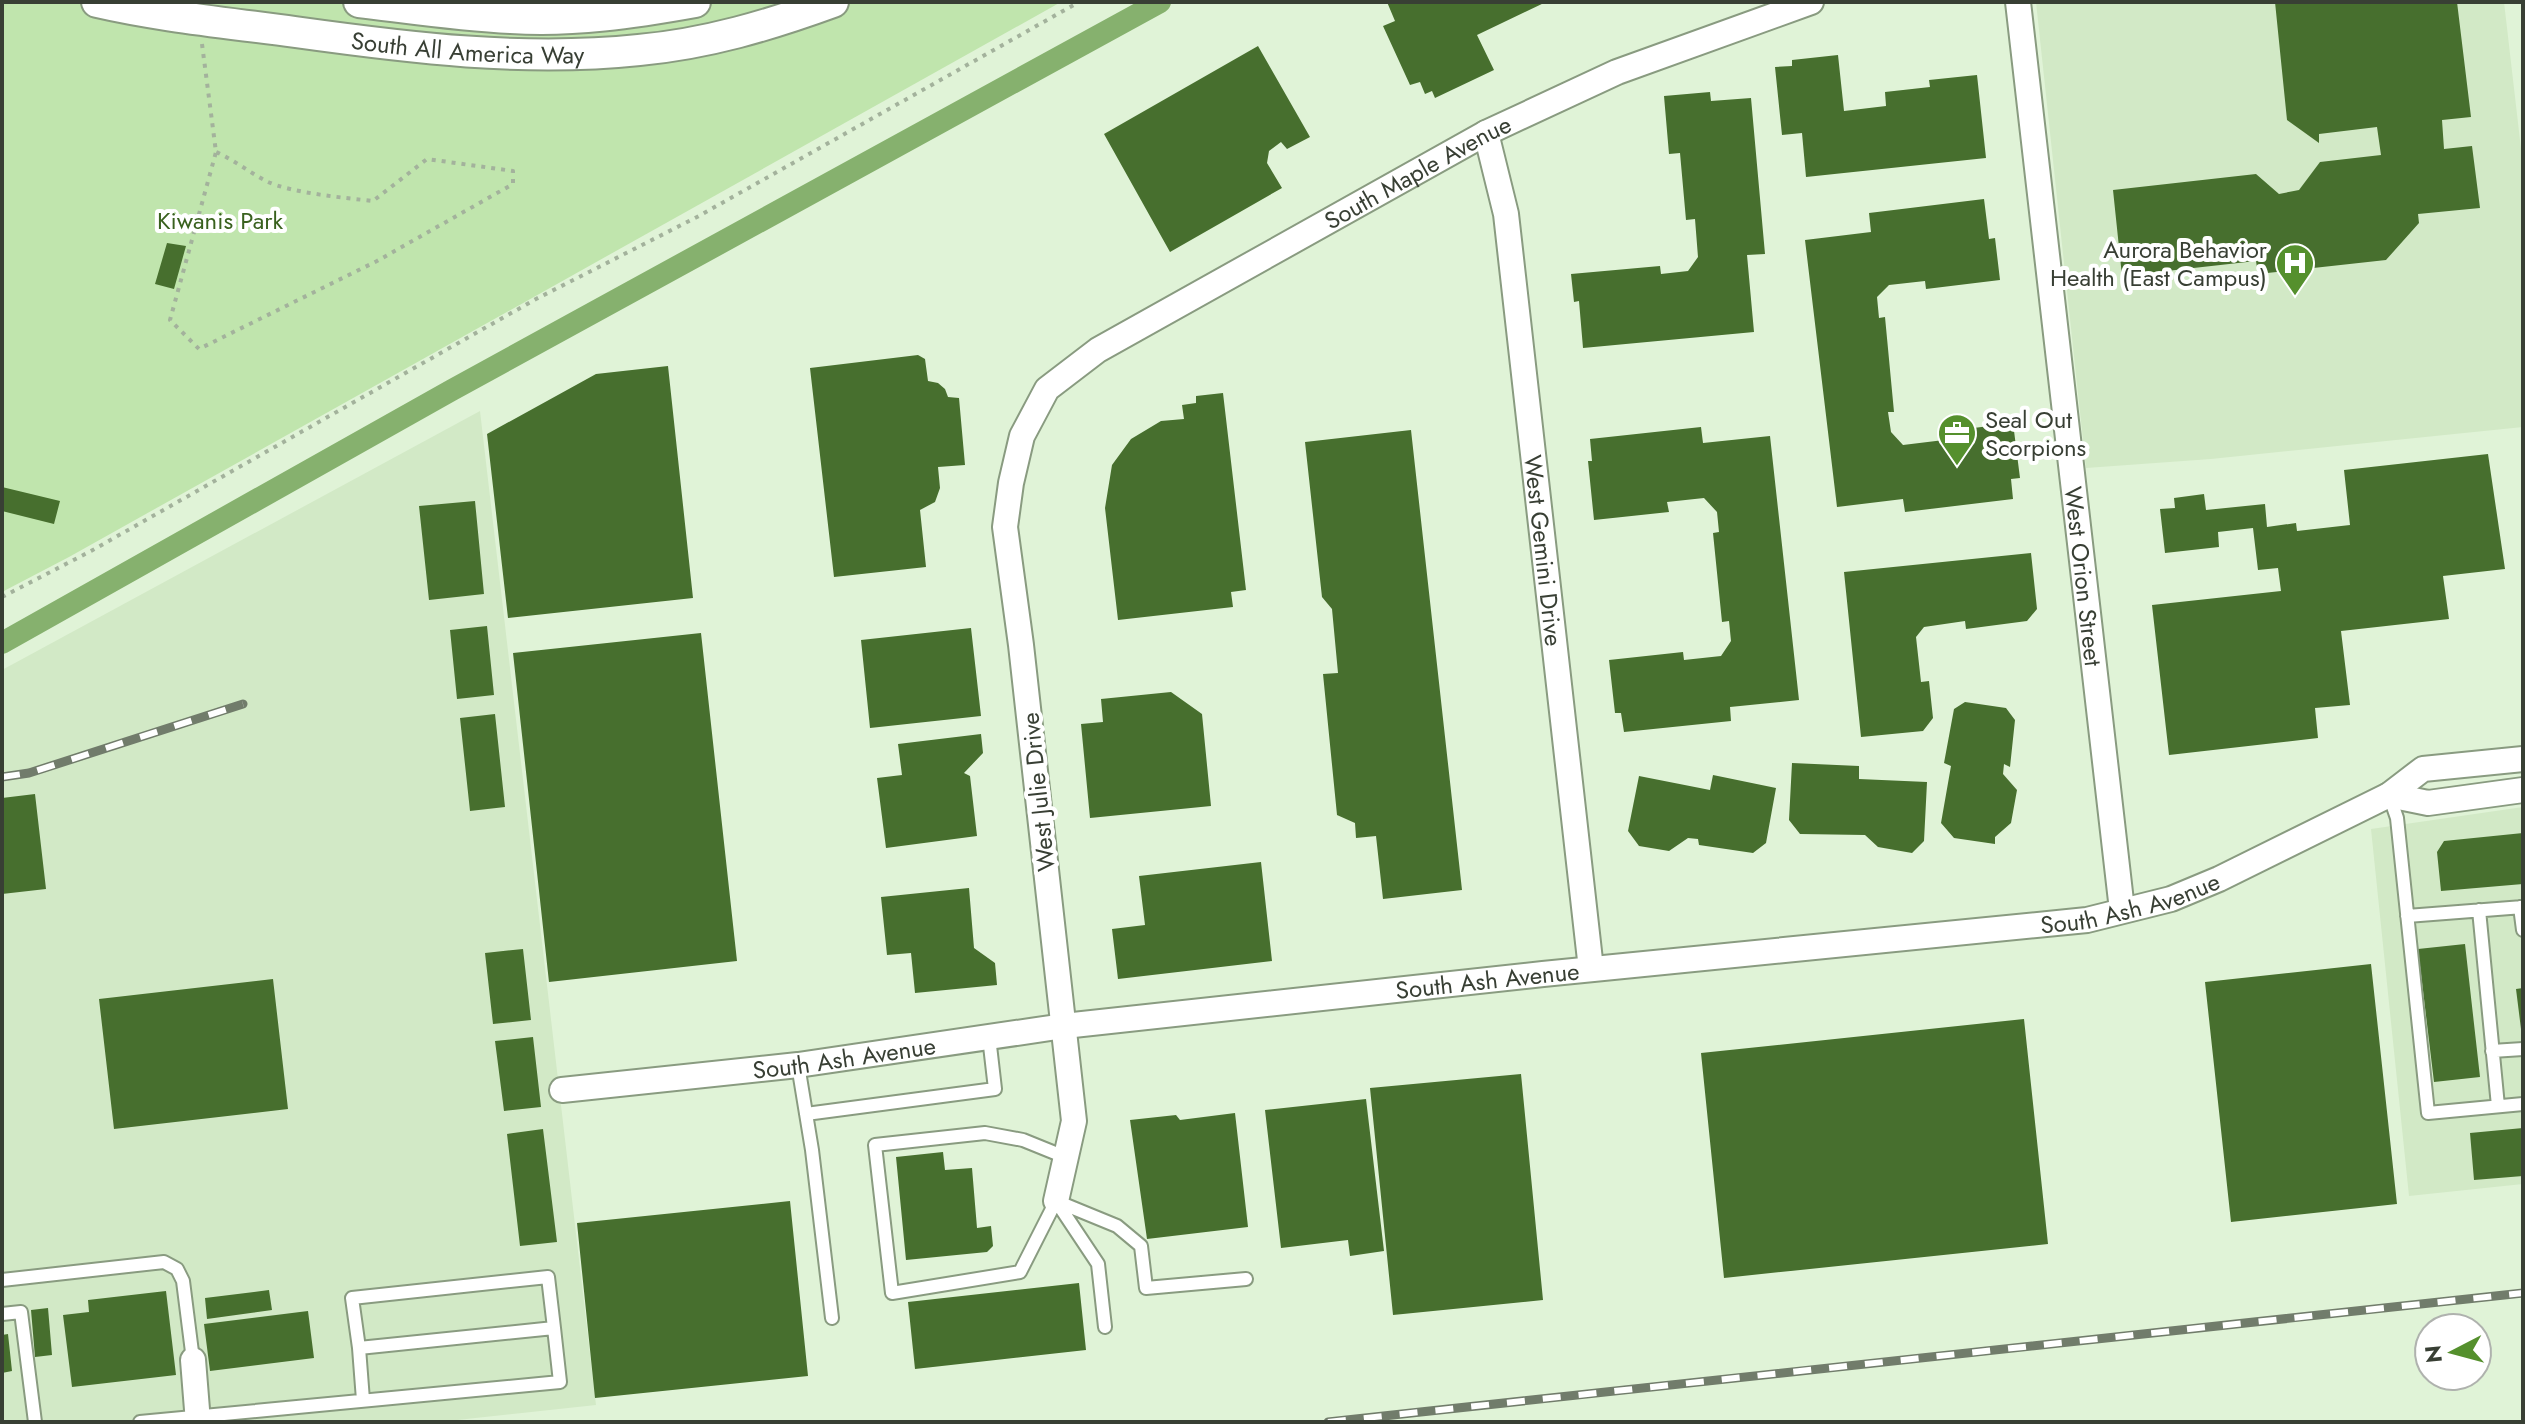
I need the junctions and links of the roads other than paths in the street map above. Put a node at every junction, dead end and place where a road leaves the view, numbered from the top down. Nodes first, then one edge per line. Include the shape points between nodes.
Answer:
1 (97, 2) edge
2 (359, 2) edge
3 (695, 2) edge
4 (833, 2) edge
5 (1811, 2) edge
6 (2018, 2) edge
7 (1486, 133) junction
8 (1047, 389) joint
9 (2523, 759) edge
10 (2523, 790) edge
11 (2389, 795) junction
12 (2522, 907) edge
13 (2122, 910) junction
14 (2479, 910) junction
15 (2407, 916) junction
16 (2523, 930) edge
17 (1591, 969) junction
18 (1064, 1026) junction
19 (989, 1037) junction
20 (2523, 1049) edge
21 (2492, 1051) junction
22 (798, 1065) junction
23 (562, 1090) dead end
24 (2523, 1104) edge
25 (2498, 1106) junction
26 (806, 1114) junction
27 (1065, 1157) junction
28 (1056, 1201) junction
29 (1246, 1279) dead end
30 (2, 1280) edge
31 (2, 1314) edge
32 (832, 1318) dead end
33 (1105, 1327) dead end
34 (554, 1328) junction
35 (359, 1348) junction
36 (193, 1360) joint
37 (363, 1400) junction
38 (198, 1419) edge
39 (35, 1422) edge
40 (140, 1422) edge

1 - 4 street, South All America Way via 329,37 478,54 546,55 700,41 763,27
2 - 3 street, South All America Way via 548,19
5 - 7 street, South Maple Avenue via 1617,72
6 - 13 street, West Orion Street
7 - 8 street, South Maple Avenue via 1098,350
7 - 17 street, West Gemini Drive via 1506,214
8 - 18 street, West Julie Drive via 1022,436 1005,527
9 - 11 street, South Ash Avenue via 2423,769
10 - 11 street via 2428,803
11 - 13 street, South Ash Avenue via 2219,879 2171,899
11 - 15 lane via 2397,818
12 - 14 lane
12 - 16 lane
13 - 17 street, South Ash Avenue via 2087,920
14 - 15 lane
14 - 21 lane
15 - 25 lane via 2428,1113
17 - 18 street, South Ash Avenue
18 - 19 street, South Ash Avenue
18 - 27 street, West Julie Drive via 1074,1121
19 - 22 street, South Ash Avenue
19 - 26 lane via 995,1089
20 - 21 lane
21 - 25 lane
22 - 23 street, South Ash Avenue
22 - 26 lane
24 - 25 lane
26 - 32 lane
27 - 28 street, West Julie Drive
27 - 28 lane via 1023,1140 985,1133 875,1145 892,1293 1020,1272
28 - 29 lane via 1117,1226 1141,1246 1146,1288
28 - 33 lane via 1098,1264
30 - 36 lane via 164,1262 177,1269 183,1281
31 - 39 lane via 21,1312
34 - 35 lane
34 - 35 lane via 548,1277 352,1298
34 - 37 lane via 560,1382
35 - 37 lane
36 - 38 street
37 - 38 lane
38 - 40 lane

